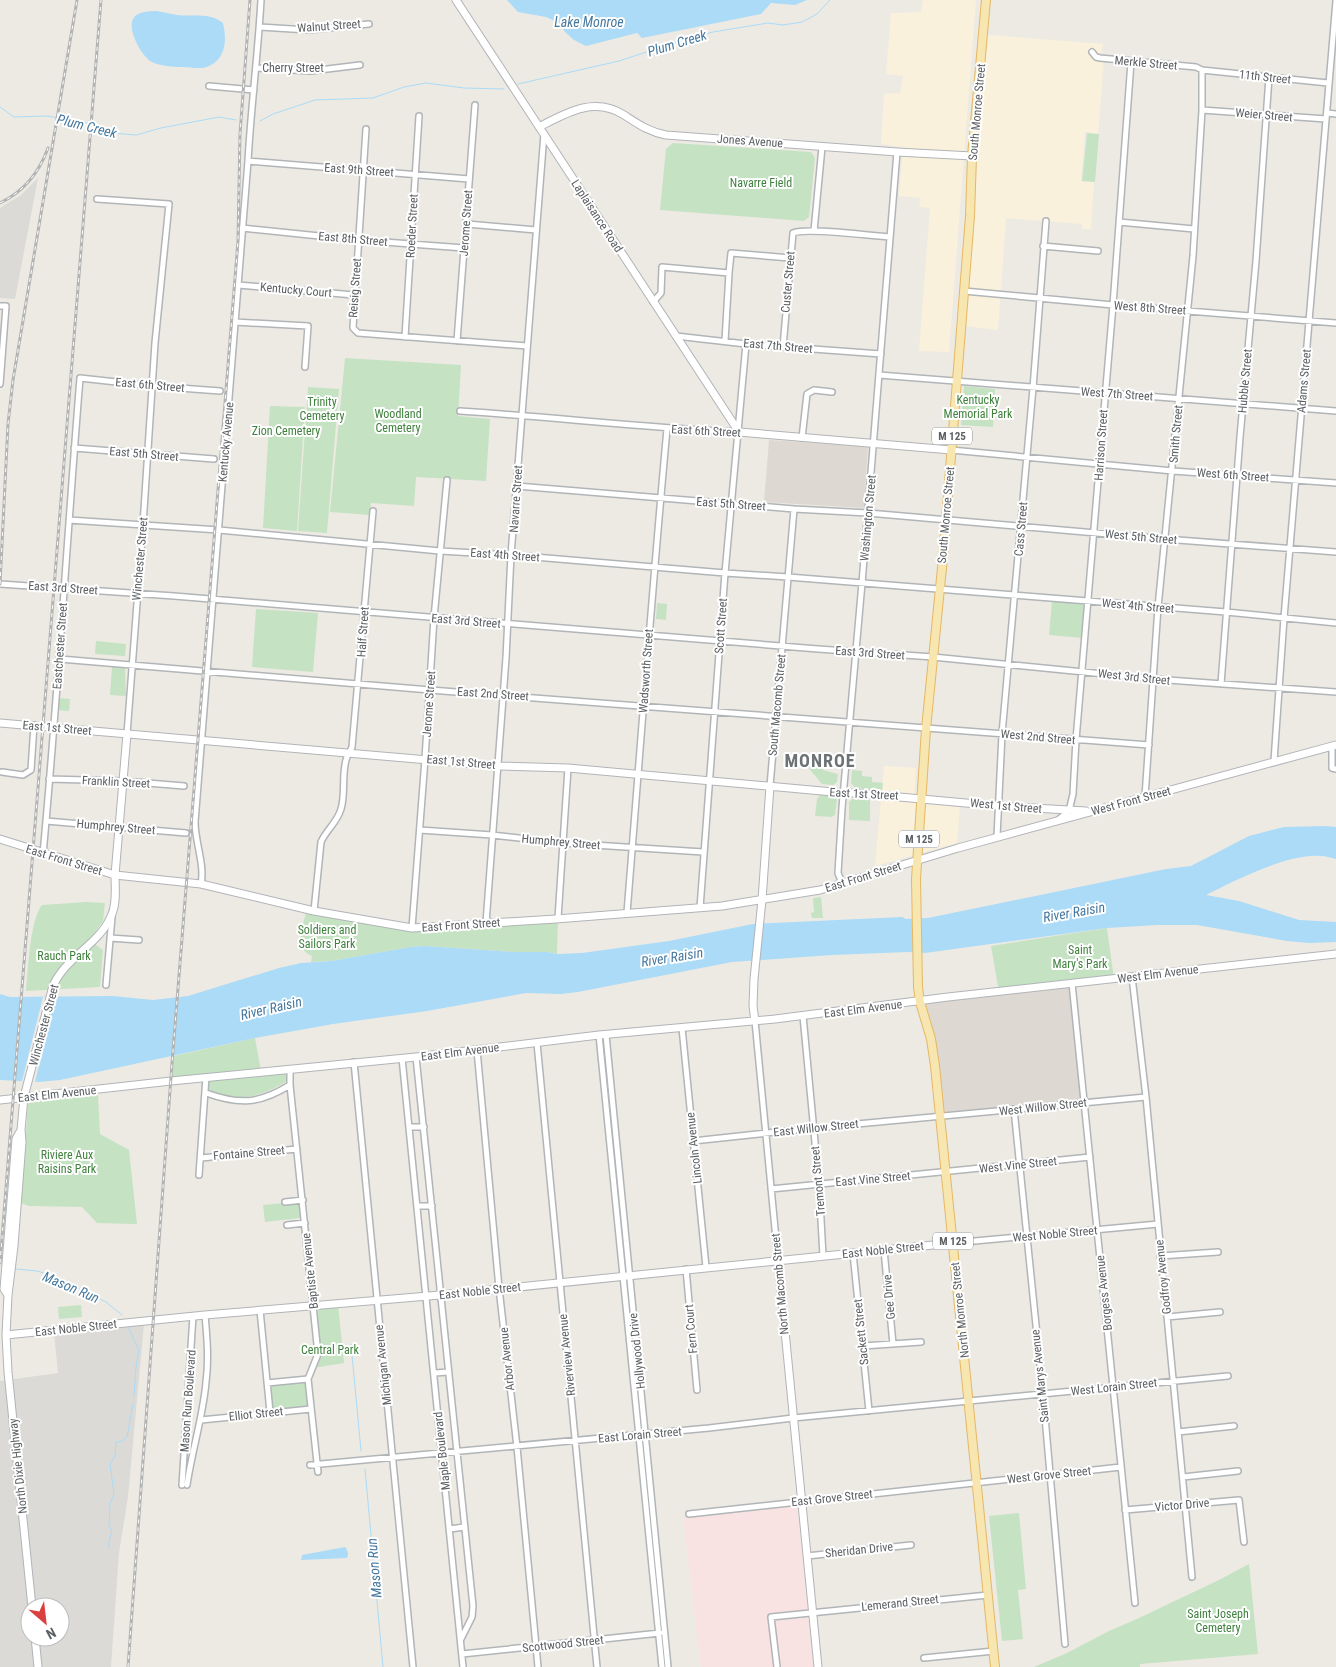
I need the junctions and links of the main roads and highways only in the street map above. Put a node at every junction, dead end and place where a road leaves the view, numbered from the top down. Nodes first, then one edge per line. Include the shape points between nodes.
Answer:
1 (986, 0) edge
2 (916, 955) joint
3 (995, 1667) edge

1 - 2 main road, South Monroe Street / M 125 via 946,520 926,728
2 - 3 main road, North Monroe Street / M 125 via 920,1002 933,1052

